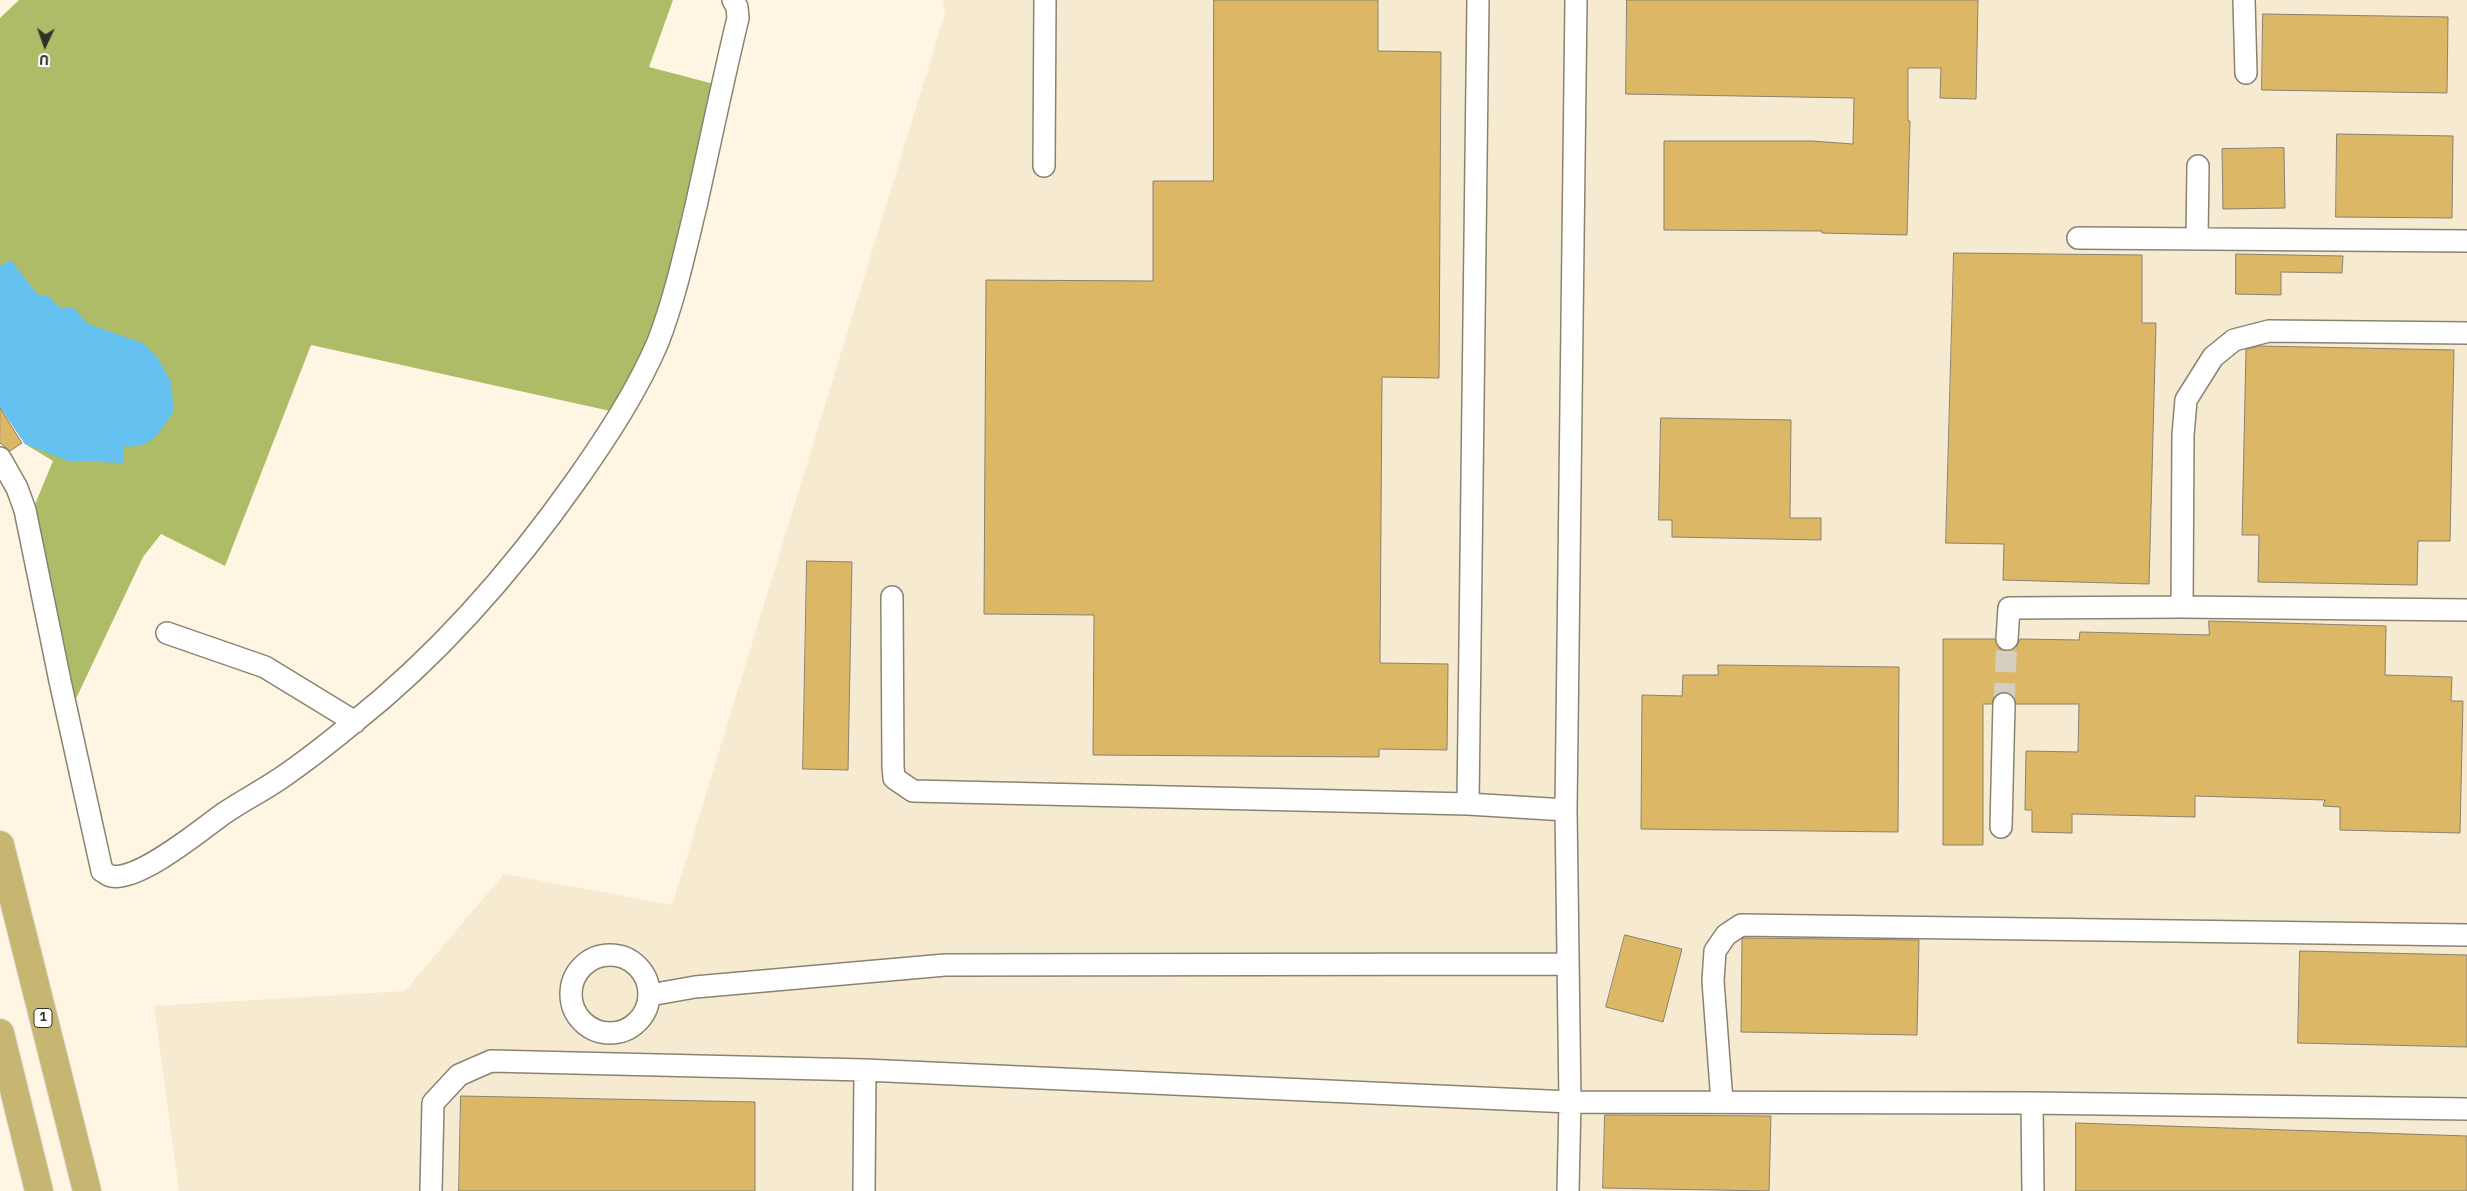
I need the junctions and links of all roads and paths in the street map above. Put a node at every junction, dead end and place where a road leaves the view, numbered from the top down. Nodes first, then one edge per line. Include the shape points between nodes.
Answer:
1 (734, 0) edge
2 (1045, 0) edge
3 (1478, 0) edge
4 (1576, 0) edge
5 (2244, 0) edge
6 (2246, 73) dead end
7 (1044, 166) dead end
8 (2198, 166) dead end
9 (2078, 238) dead end
10 (2197, 239) junction
11 (2467, 240) edge
12 (2467, 333) edge
13 (0, 458) edge
14 (892, 597) dead end
15 (2182, 607) junction
16 (2467, 610) edge
17 (167, 633) dead end
18 (2007, 639) tunnel mouth
19 (2004, 704) tunnel mouth
20 (355, 722) junction
21 (1468, 804) junction
22 (1566, 810) junction
23 (2001, 827) dead end
24 (0, 844) edge
25 (2467, 935) edge
26 (1568, 964) junction
27 (650, 995) dead end
28 (0, 1033) edge
29 (865, 1070) junction
30 (1570, 1102) junction
31 (1722, 1102) junction
32 (2032, 1103) junction
33 (2467, 1109) edge
34 (39, 1191) edge
35 (86, 1191) edge
36 (431, 1191) edge
37 (864, 1191) edge
38 (1568, 1191) edge
39 (2034, 1191) edge

1 - 20 street via 738,18 685,255 658,341 620,417 542,530 469,615
2 - 7 street
3 - 21 street
4 - 22 street
5 - 6 street
8 - 10 street
9 - 10 street
10 - 11 street
12 - 15 street via 2269,331 2234,340 2213,357 2186,400
13 - 20 street via 25,510 102,870 110,876 125,876 158,860 282,778
14 - 21 street via 892,767 894,778 913,791
15 - 16 street
15 - 18 street via 2009,608
17 - 20 street via 265,667
19 - 23 street
21 - 22 street
22 - 26 street
24 - 35 highway, 1
25 - 31 street via 1741,925 1726,935 1716,951 1713,981
26 - 27 street via 945,965 695,987
26 - 30 street
28 - 34 highway
29 - 30 street
29 - 36 street via 491,1061 459,1075 433,1103
29 - 37 street
30 - 31 street
30 - 38 street
31 - 32 street
32 - 33 street
32 - 39 street

